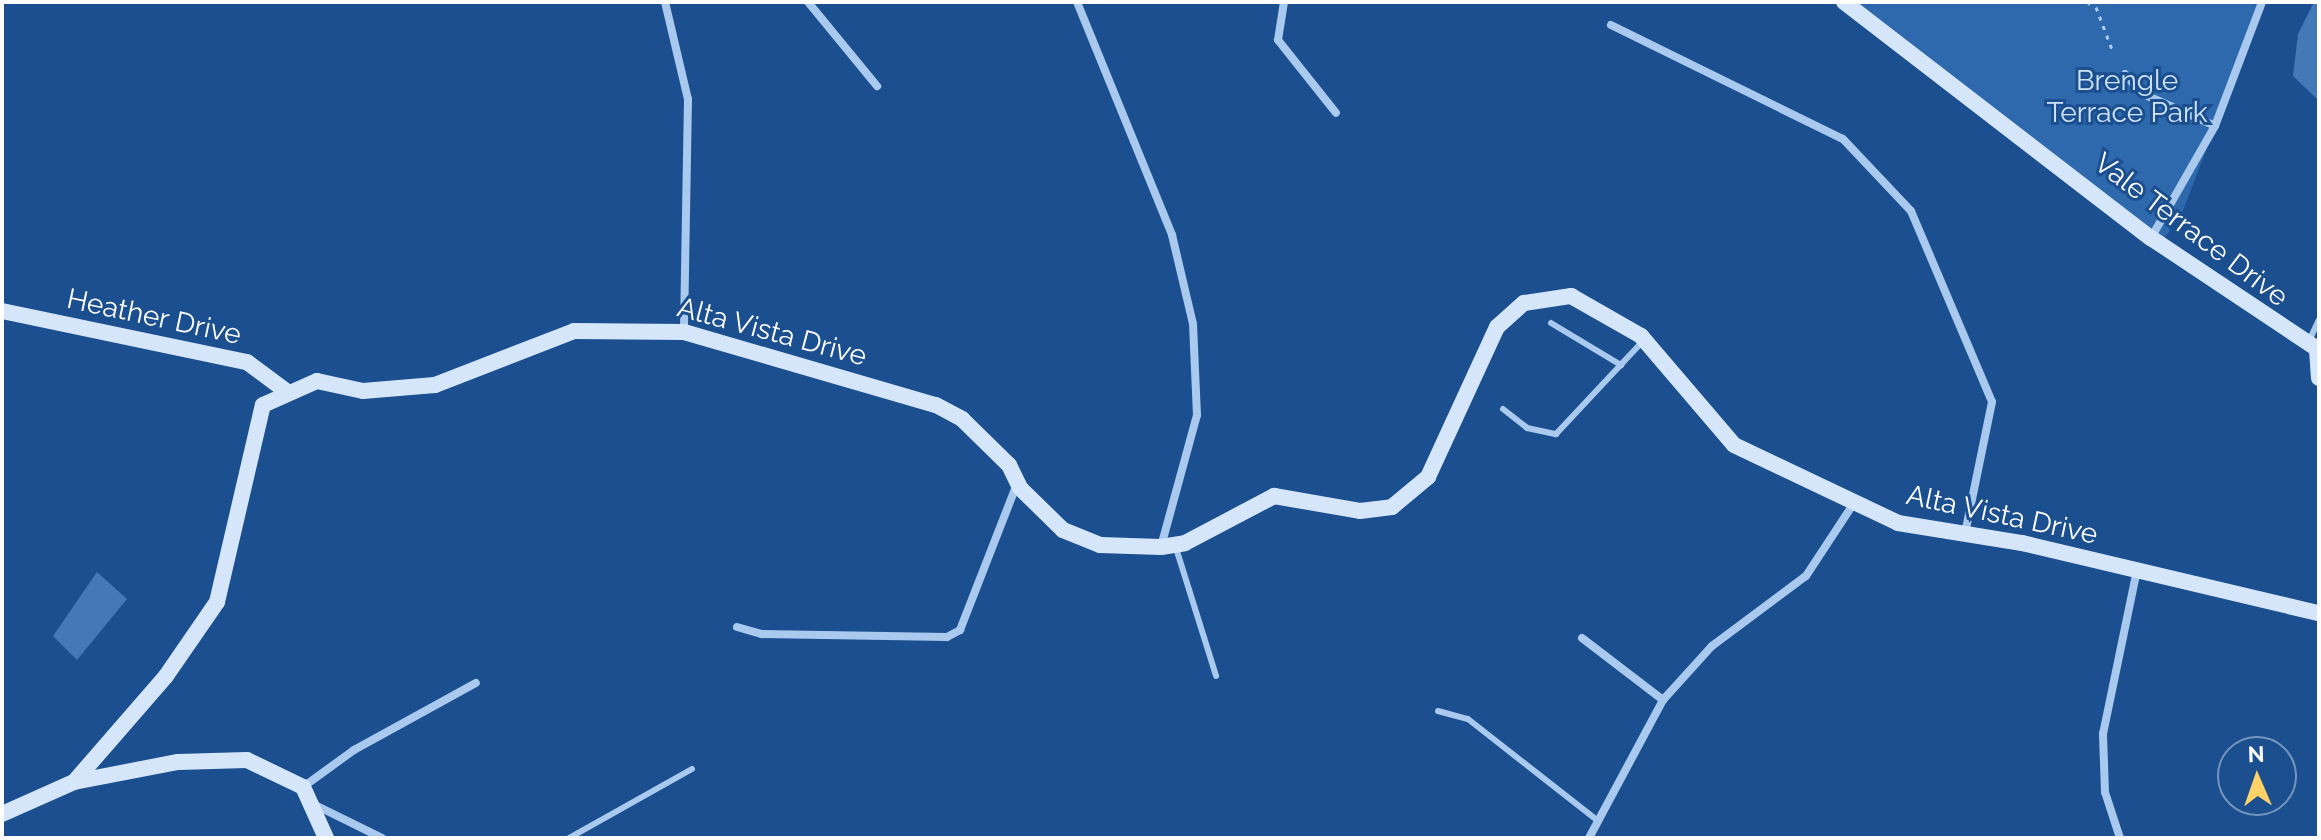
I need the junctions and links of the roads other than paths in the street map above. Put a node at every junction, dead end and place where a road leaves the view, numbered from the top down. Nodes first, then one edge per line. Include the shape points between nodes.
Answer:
1 (665, 2) edge
2 (808, 2) edge
3 (1077, 2) edge
4 (1284, 2) edge
5 (1844, 2) edge
6 (2262, 2) edge
7 (1611, 25) dead end
8 (2125, 74) dead end
9 (877, 86) dead end
10 (1336, 113) dead end
11 (2215, 126) junction
12 (2151, 238) junction
13 (2, 311) edge
14 (2319, 320) edge
15 (1551, 323) dead end
16 (684, 332) junction
17 (1644, 339) junction
18 (2314, 348) edge
19 (1621, 365) junction
20 (2319, 378) edge
21 (286, 391) junction
22 (1503, 409) dead end
23 (1017, 482) junction
24 (1854, 503) junction
25 (1965, 534) junction
26 (1168, 546) junction
27 (2137, 570) junction
28 (2319, 613) edge
29 (737, 627) dead end
30 (1582, 638) dead end
31 (1216, 676) dead end
32 (476, 683) dead end
33 (1663, 700) junction
34 (1438, 711) dead end
35 (692, 769) dead end
36 (74, 782) junction
37 (303, 787) junction
38 (314, 804) junction
39 (2, 814) edge
40 (1597, 820) junction
41 (326, 838) edge
42 (382, 838) edge
43 (569, 838) edge
44 (1589, 838) edge
45 (2120, 838) edge

1 - 16 street via 688,99
2 - 9 street
3 - 26 street via 1172,235 1193,324 1197,415
4 - 10 street via 1278,40
5 - 12 street, Vale Terrace Drive
6 - 11 street
7 - 25 street via 1843,139 1911,211 1992,402
8 - 11 street via 2141,93
11 - 12 street
12 - 18 street, Vale Terrace Drive
13 - 21 street, Heather Drive via 247,362
14 - 18 lane
15 - 19 lane
16 - 21 street, Alta Vista Drive via 574,331 402,392 317,381
16 - 23 street, Alta Vista Drive via 936,405 962,419
17 - 19 lane
17 - 24 street, Alta Vista Drive via 1734,445 1834,486
17 - 26 street, Alta Vista Drive via 1571,296 1524,303 1497,327 1417,491 1392,507 1360,511 1274,496
18 - 20 street
19 - 22 lane via 1556,434 1527,428
21 - 36 street via 263,405 252,436 217,602 166,676
23 - 26 street, Alta Vista Drive via 1063,530 1100,545
23 - 29 street via 960,630 947,637 845,637
24 - 25 street, Alta Vista Drive via 1898,523
24 - 33 street via 1806,576 1712,646
25 - 27 street, Alta Vista Drive
26 - 31 lane
27 - 28 street, Alta Vista Drive
27 - 45 street via 2103,734 2105,792
30 - 33 street
32 - 37 street via 354,750
33 - 40 street
34 - 40 lane via 1468,719
35 - 43 lane
36 - 37 street via 221,759 274,767
36 - 39 street
37 - 38 street
38 - 41 street
38 - 42 street
40 - 44 street

